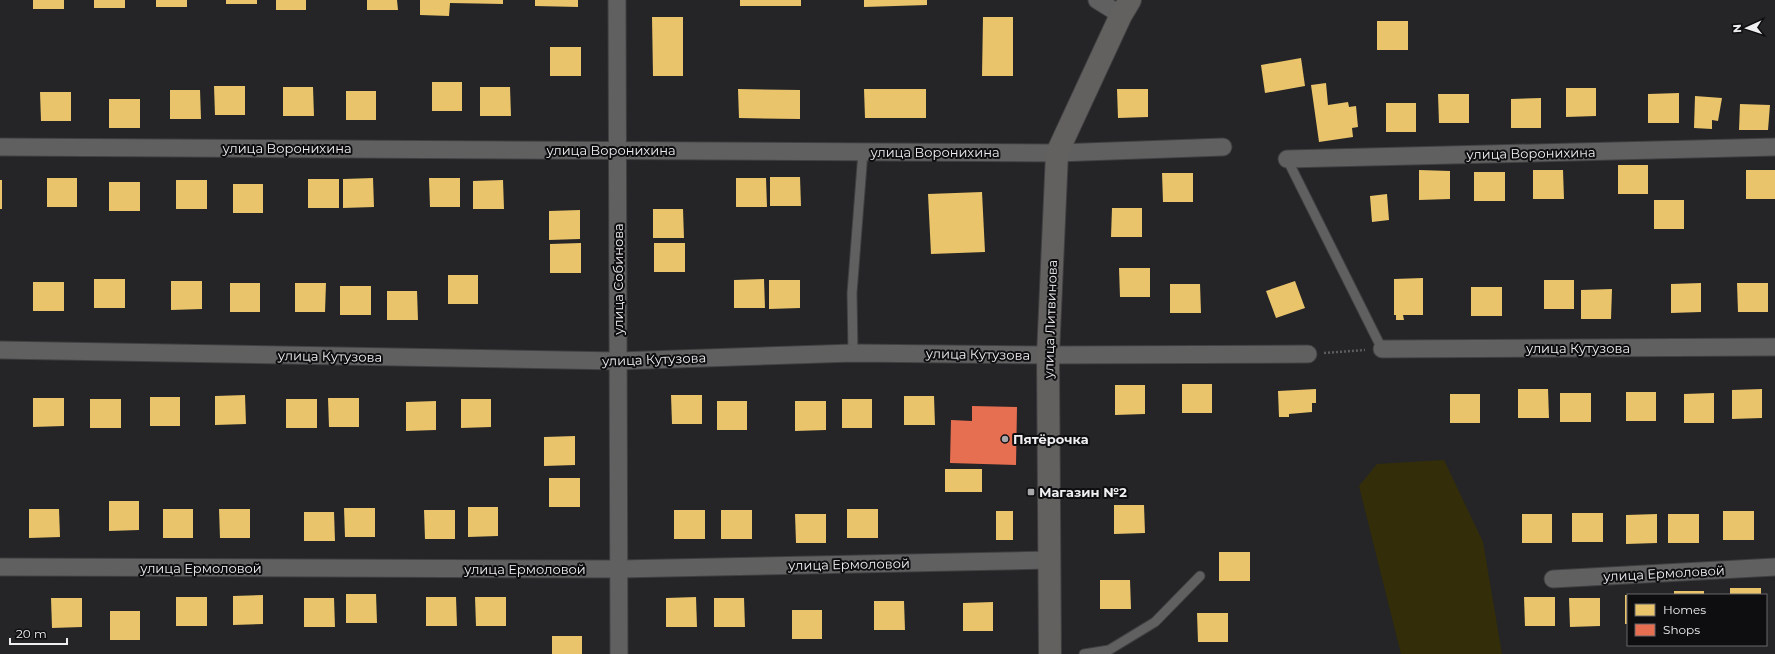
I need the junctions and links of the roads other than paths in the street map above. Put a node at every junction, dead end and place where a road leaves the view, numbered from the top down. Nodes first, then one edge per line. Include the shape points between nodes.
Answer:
1 (617, 0) edge
2 (1098, 0) edge
3 (1125, 8) edge
4 (0, 147) edge
5 (1223, 147) dead end
6 (1775, 148) edge
7 (618, 150) junction
8 (863, 152) junction
9 (1057, 153) junction
10 (1287, 159) joint
11 (1775, 348) edge
12 (1382, 349) joint
13 (0, 350) edge
14 (853, 353) junction
15 (1308, 354) road end
16 (1048, 355) junction
17 (618, 361) junction
18 (1050, 560) junction
19 (0, 567) edge
20 (1775, 567) edge
21 (619, 569) junction
22 (1200, 576) dead end
23 (1553, 579) dead end
24 (619, 654) edge
25 (1050, 654) edge
26 (1084, 654) edge

1 - 7 street, улица Собинова
2 - 3 street
3 - 9 street, улица Литвинова
4 - 7 street, улица Воронихина
5 - 9 street, улица Воронихина
6 - 10 street, улица Воронихина
7 - 8 street, улица Воронихина
7 - 17 street, улица Собинова
8 - 9 street, улица Воронихина
8 - 14 lane via 852,293
9 - 16 street, улица Литвинова
10 - 12 lane
11 - 12 street, улица Кутузова
13 - 17 street, улица Кутузова
14 - 16 street, улица Кутузова
14 - 17 street, улица Кутузова
15 - 16 street, улица Кутузова
16 - 18 street, улица Литвинова
17 - 21 street, улица Собинова
18 - 21 street, улица Ермоловой
18 - 25 street, улица Литвинова
19 - 21 street, улица Ермоловой
20 - 23 street, улица Ермоловой
21 - 24 street, улица Собинова
22 - 26 lane via 1155,622 1109,650

